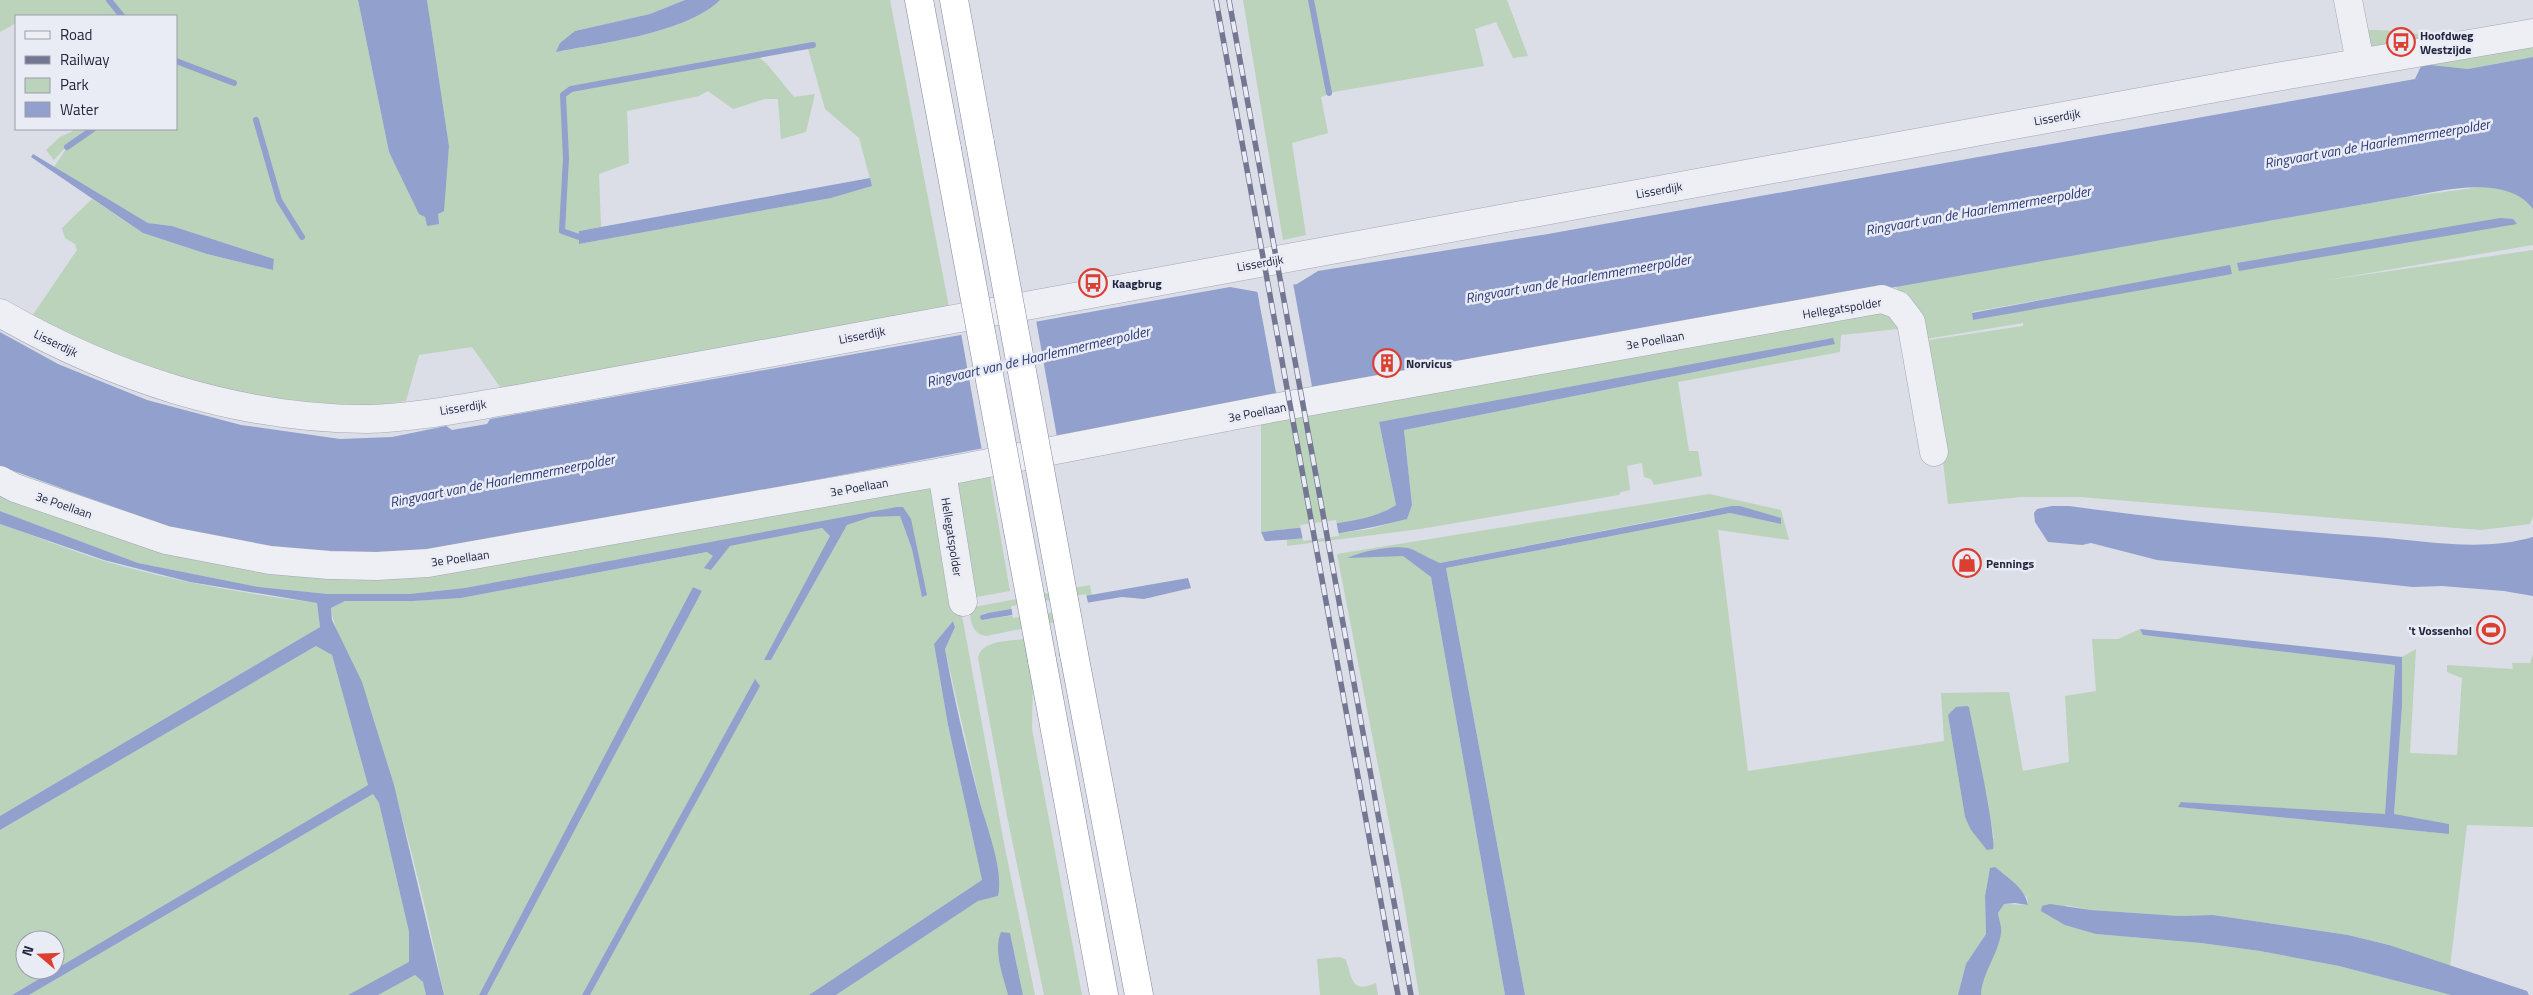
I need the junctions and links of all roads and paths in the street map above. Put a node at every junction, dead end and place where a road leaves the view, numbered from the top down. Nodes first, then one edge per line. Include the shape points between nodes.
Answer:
1 (919, 0) edge
2 (954, 0) edge
3 (2348, 0) edge
4 (2533, 33) edge
5 (2360, 62) junction
6 (0, 313) edge
7 (1723, 328) joint
8 (1934, 452) dead end
9 (942, 472) junction
10 (0, 480) edge
11 (962, 602) dead end
12 (1104, 995) edge
13 (1139, 995) edge

1 - 12 highway, bridge
2 - 13 highway, bridge
3 - 5 street
4 - 5 street, Lisserdijk
5 - 6 street, Lisserdijk via 611,382 401,416 369,419 296,416 206,398 102,364
7 - 8 street, Hellegatspolder via 1882,299 1898,305 1911,322
7 - 9 street, 3e Poellaan via 1273,408
9 - 10 street, 3e Poellaan via 501,552 428,563 377,566 270,560 166,540
9 - 11 street, Hellegatspolder

